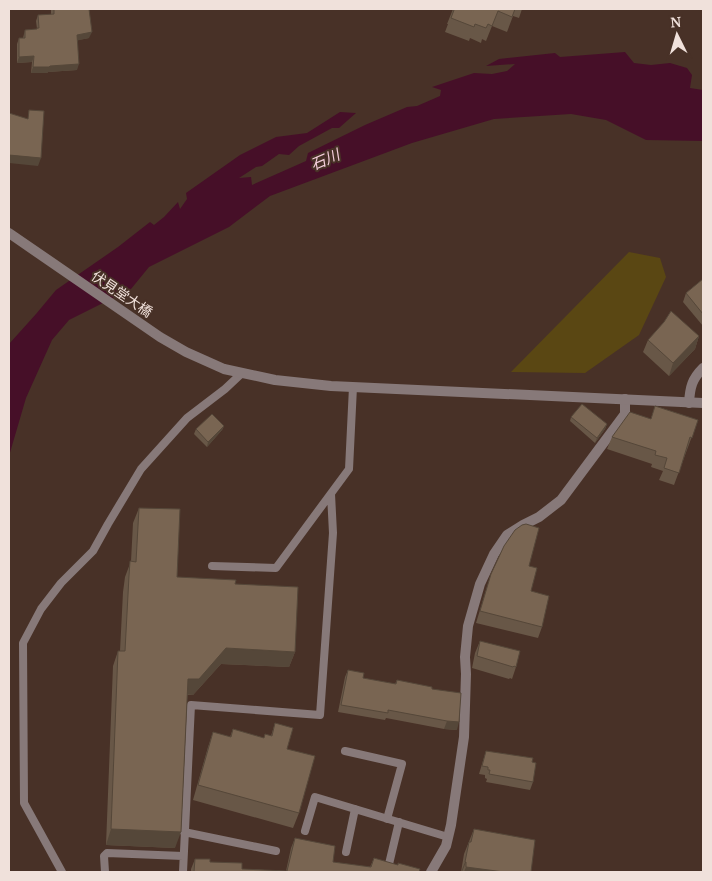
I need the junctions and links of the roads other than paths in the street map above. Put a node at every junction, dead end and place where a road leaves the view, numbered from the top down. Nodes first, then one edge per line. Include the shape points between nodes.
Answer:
1 (9, 233) edge
2 (703, 368) edge
3 (242, 373) junction
4 (353, 387) junction
5 (625, 399) junction
6 (689, 403) junction
7 (703, 403) edge
8 (331, 494) junction
9 (212, 566) dead end
10 (345, 751) dead end
11 (355, 809) junction
12 (387, 819) junction
13 (400, 822) junction
14 (305, 831) dead end
15 (184, 832) junction
16 (448, 837) junction
17 (276, 851) dead end
18 (346, 852) dead end
19 (183, 856) junction
20 (389, 864) edge
21 (62, 872) edge
22 (106, 872) edge
23 (182, 872) edge
24 (431, 872) edge

1 - 3 street, 伏見堂大橋 via 160,337 224,369
2 - 6 street via 690,388
3 - 4 street, 伏見堂大橋 via 275,380
3 - 21 lane via 187,418 141,468 93,551 61,582 41,609 23,643 24,803
4 - 5 street, 伏見堂大橋
4 - 8 lane via 349,469
5 - 6 street, 伏見堂大橋
5 - 16 street via 625,414 561,500 540,517 506,535 480,584 468,626 464,737
6 - 7 street, 伏見堂大橋
8 - 9 lane via 276,568
8 - 15 lane via 333,533 320,715 191,705
10 - 12 lane via 402,764
11 - 12 lane
11 - 14 lane via 315,797
11 - 18 lane
12 - 13 lane
13 - 16 lane
13 - 20 lane
15 - 17 lane
15 - 19 lane
16 - 24 street
19 - 22 lane via 106,853
19 - 23 lane

